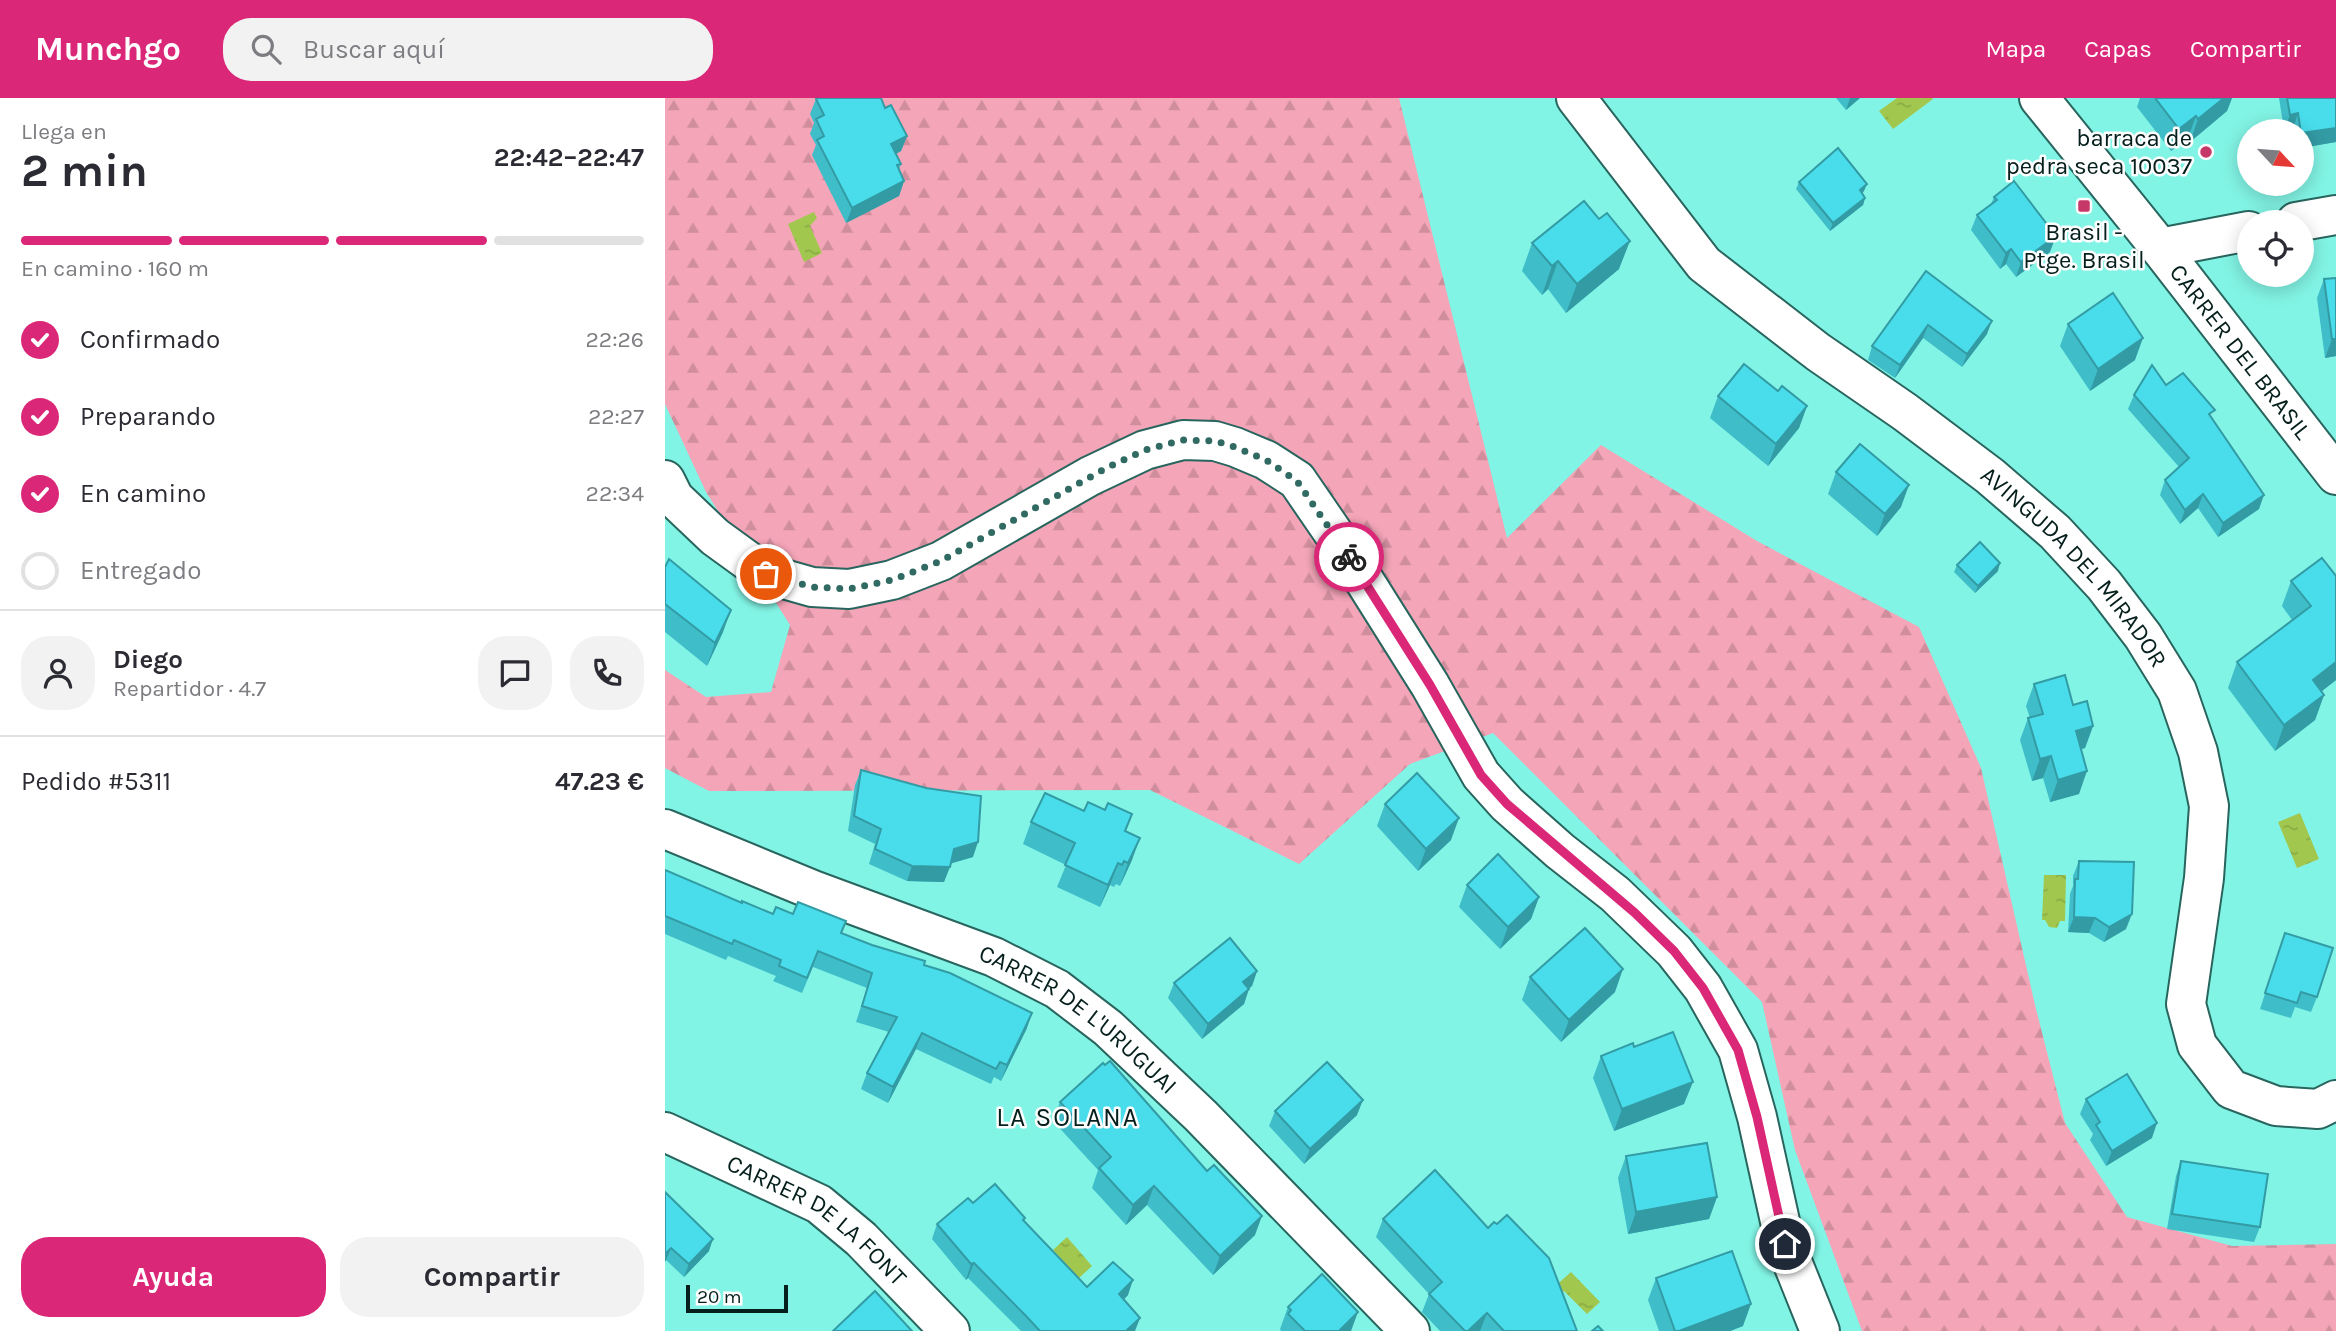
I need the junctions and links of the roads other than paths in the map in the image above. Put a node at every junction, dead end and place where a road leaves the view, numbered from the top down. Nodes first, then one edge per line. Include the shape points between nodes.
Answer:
1 (1576, 98) edge
2 (2039, 98) edge
3 (2336, 215) edge
4 (2314, 219) edge
5 (2237, 233) edge
6 (2160, 248) junction
7 (2336, 475) edge
8 (665, 480) edge
9 (665, 829) edge
10 (2336, 1100) edge
11 (665, 1132) edge
12 (950, 1331) edge
13 (1410, 1331) edge
14 (1821, 1331) edge

1 - 10 street, AVINGUDA DEL MIRADOR via 1704,264 1990,476 2055,532 2143,636 2177,691 2198,752 2209,806 2186,1004 2197,1045 2231,1089 2276,1106 2318,1109
2 - 6 street, CARRER DEL BRASIL
3 - 4 street
5 - 6 street
6 - 7 street, CARRER DEL BRASIL
8 - 14 street via 674,498 715,537 766,574 812,587 849,589 892,580 941,561 1090,476 1145,450 1183,440 1235,447 1266,460 1297,481 1423,674 1481,775 1507,804 1625,903 1674,951 1703,988 1738,1050 1785,1244
9 - 13 street, CARRER DE L'URUGUAI via 994,957 1057,989 1108,1028 1201,1116
11 - 12 street, CARRER DE LA FONT via 819,1204

